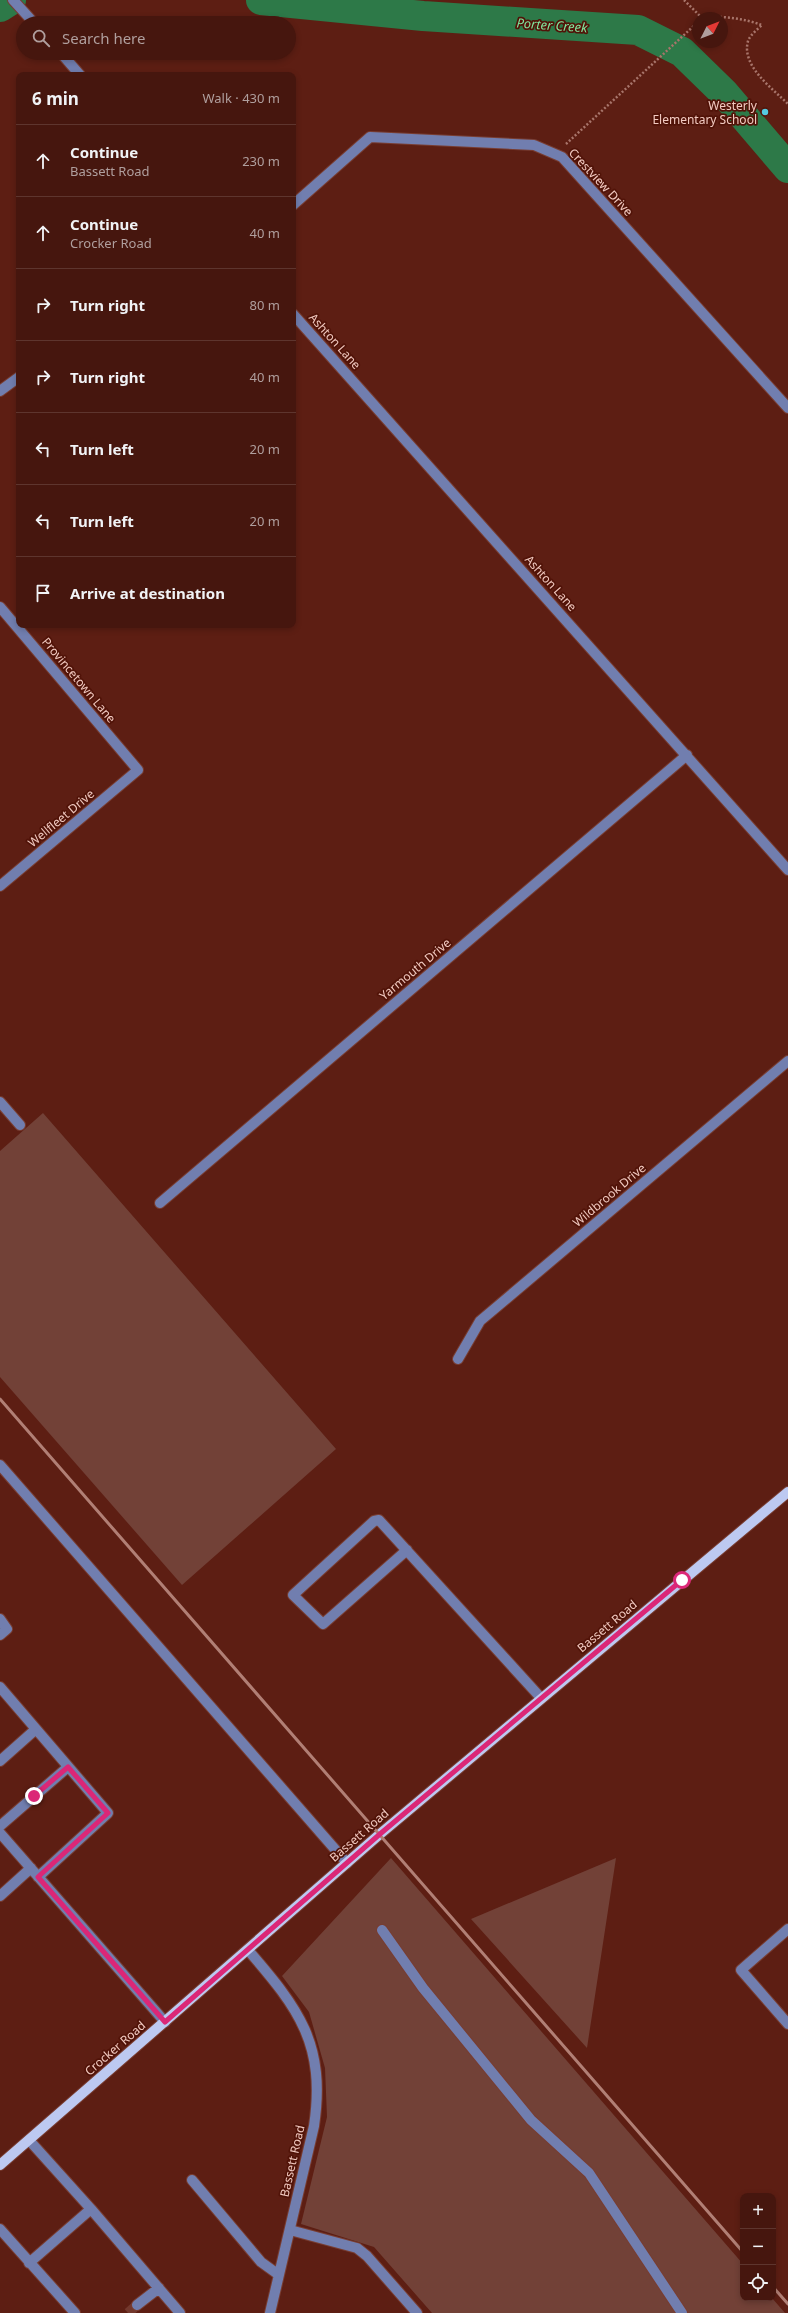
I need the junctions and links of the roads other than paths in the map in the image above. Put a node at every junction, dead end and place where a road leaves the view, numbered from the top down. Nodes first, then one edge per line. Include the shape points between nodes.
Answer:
1 (13, 0) edge
2 (28, 16) edge
3 (66, 60) edge
4 (77, 72) edge
5 (296, 202) edge
6 (296, 317) edge
7 (16, 380) edge
8 (0, 391) edge
9 (788, 408) edge
10 (0, 607) edge
11 (16, 626) edge
12 (18, 628) edge
13 (687, 755) junction
14 (138, 770) joint
15 (788, 870) edge
16 (0, 886) edge
17 (788, 1061) edge
18 (0, 1102) edge
19 (20, 1125) dead end
20 (160, 1203) dead end
21 (458, 1359) dead end
22 (0, 1465) edge
23 (788, 1492) edge
24 (407, 1550) junction
25 (0, 1619) edge
26 (0, 1636) edge
27 (1, 1692) edge
28 (541, 1698) junction
29 (36, 1729) junction
30 (0, 1761) edge
31 (68, 1767) junction
32 (0, 1826) edge
33 (0, 1833) edge
34 (347, 1863) junction
35 (30, 1868) junction
36 (38, 1877) junction
37 (0, 1896) edge
38 (788, 1929) edge
39 (382, 1930) dead end
40 (248, 1950) junction
41 (165, 2022) junction
42 (788, 2024) edge
43 (29, 2140) junction
44 (0, 2165) edge
45 (192, 2180) dead end
46 (91, 2209) junction
47 (0, 2229) edge
48 (290, 2230) junction
49 (29, 2263) junction
50 (279, 2275) junction
51 (159, 2288) junction
52 (137, 2305) tunnel mouth
53 (414, 2312) edge
54 (75, 2313) edge
55 (180, 2313) edge
56 (270, 2313) edge
57 (682, 2313) edge

1 - 2 street
3 - 4 street
5 - 9 street, Crestview Drive via 370,137 534,146 549,150 562,157
6 - 13 street, Ashton Lane
7 - 8 street
10 - 11 street, Provincetown Lane
12 - 14 street, Provincetown Lane
13 - 15 street, Ashton Lane
13 - 20 street, Yarmouth Drive
14 - 16 street, Wellfleet Drive
17 - 21 street, Wildbrook Drive via 480,1321
18 - 19 street
22 - 34 street
23 - 28 main road, Bassett Road
24 - 24 street via 377,1519 293,1595 323,1624
24 - 28 street
25 - 26 street via 7,1629
27 - 29 street
28 - 34 main road, Bassett Road
29 - 30 street
29 - 31 street
31 - 32 street
31 - 36 street via 108,1813
33 - 35 street
34 - 40 main road, Bassett Road
35 - 36 street
35 - 37 street
36 - 41 street
38 - 42 street via 741,1970
39 - 57 street via 423,1988 531,2120 590,2173
40 - 41 main road, Crocker Road
40 - 48 street, Bassett Road via 279,1986 296,2011 307,2035 315,2065 317,2103 314,2126
41 - 43 main road, Crocker Road
43 - 44 main road, Crocker Road
43 - 46 street
45 - 50 street via 261,2262
46 - 49 street
46 - 51 street
47 - 49 street
48 - 50 street, Bassett Road
48 - 53 street via 358,2248
49 - 54 street
50 - 56 street, Bassett Road
51 - 52 street
51 - 55 street

